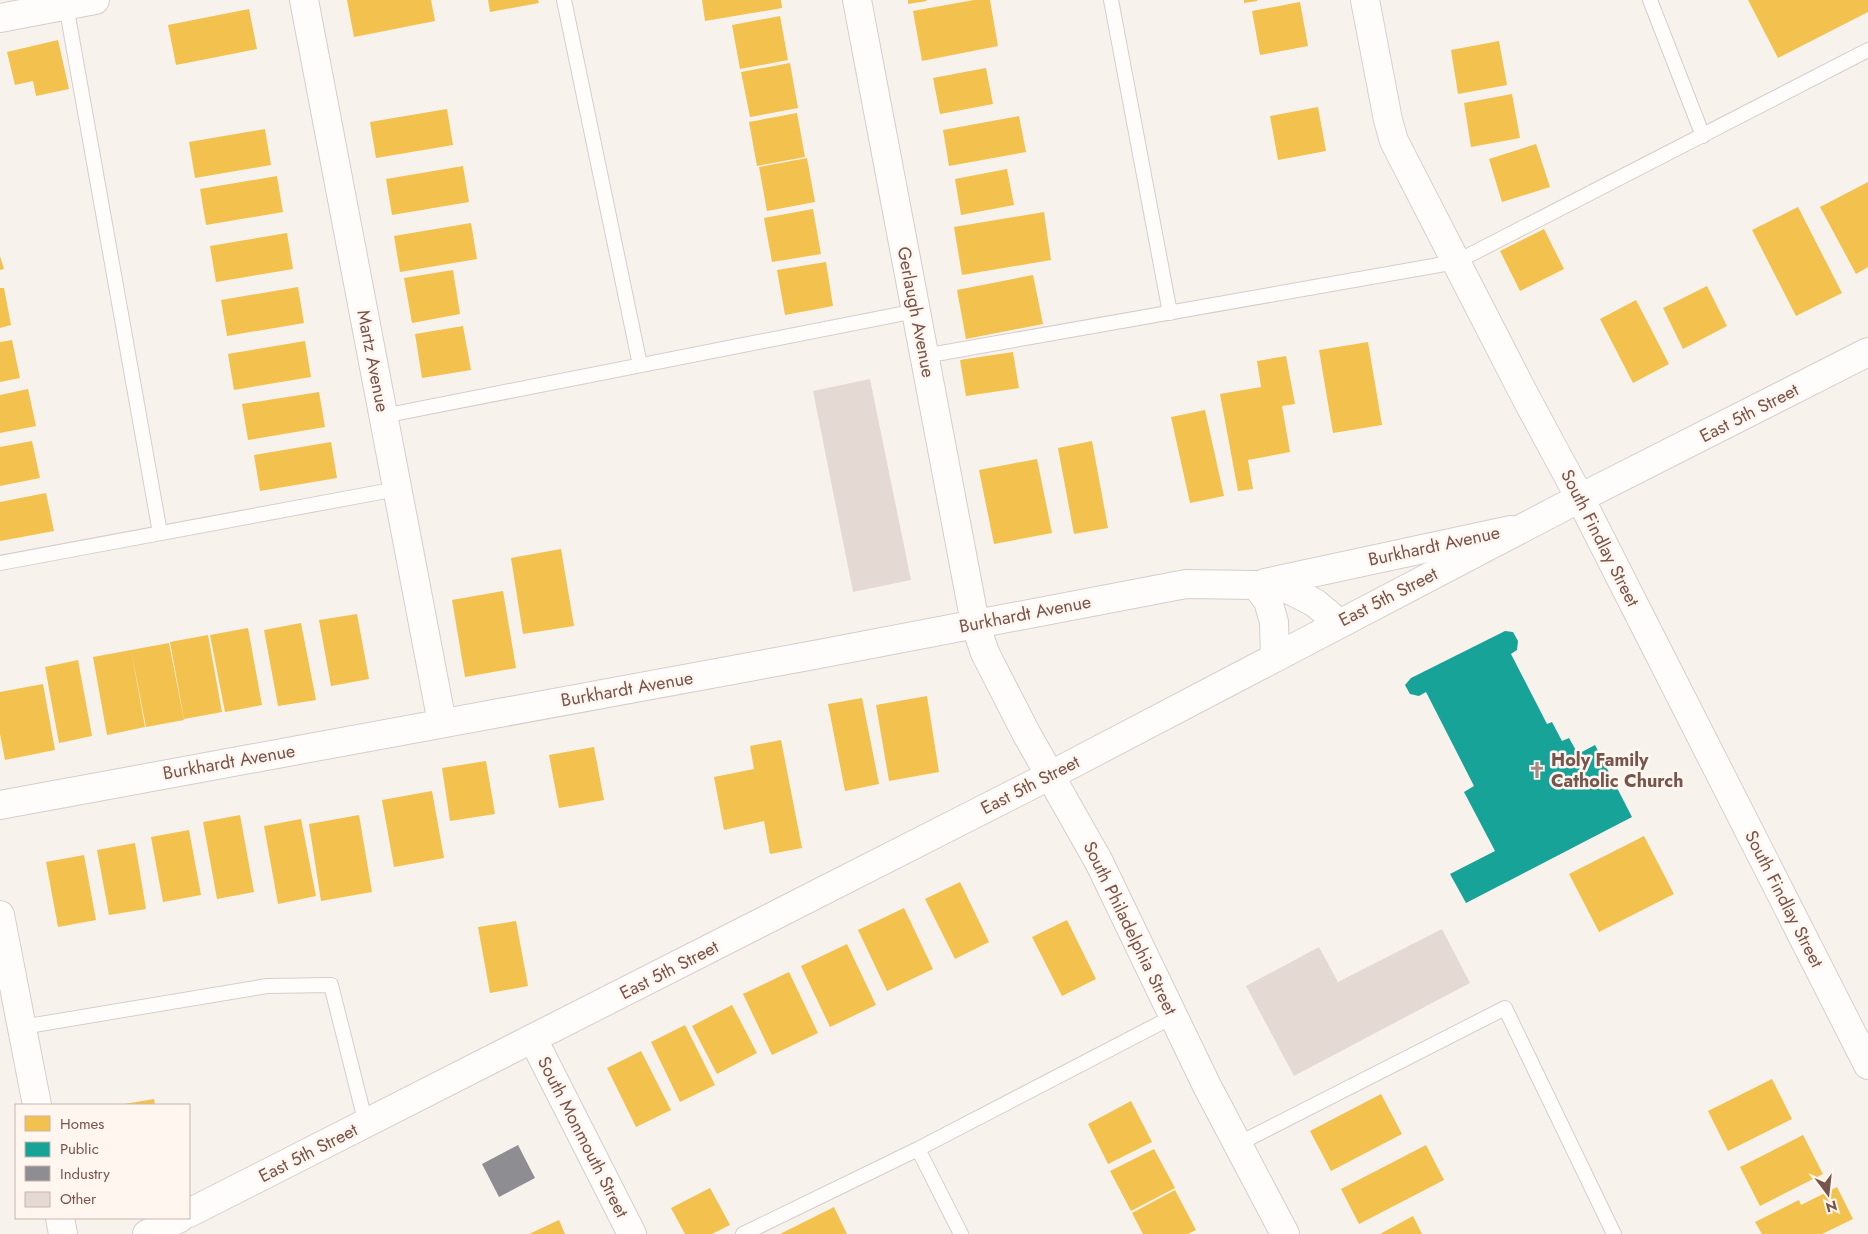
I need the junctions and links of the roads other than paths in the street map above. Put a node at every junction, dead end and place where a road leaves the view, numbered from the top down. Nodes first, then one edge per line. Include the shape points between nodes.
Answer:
1 (95, 0) edge
2 (304, 0) edge
3 (564, 0) edge
4 (857, 0) edge
5 (1112, 0) edge
6 (1365, 0) edge
7 (1650, 0) edge
8 (66, 5) junction
9 (0, 18) edge
10 (1868, 50) edge
11 (1703, 136) junction
12 (1456, 262) junction
13 (916, 311) junction
14 (1170, 312) junction
15 (1868, 352) edge
16 (924, 356) junction
17 (640, 365) junction
18 (383, 416) junction
19 (397, 489) junction
20 (1580, 498) junction
21 (1524, 527) junction
22 (160, 533) junction
23 (0, 563) edge
24 (1256, 585) junction
25 (975, 623) junction
26 (1339, 623) junction
27 (1275, 657) junction
28 (442, 723) junction
29 (1051, 775) junction
30 (0, 805) edge
31 (0, 915) edge
32 (1174, 1016) junction
33 (22, 1027) junction
34 (533, 1039) junction
35 (1868, 1065) edge
36 (37, 1104) edge
37 (366, 1124) junction
38 (1238, 1144) junction
39 (918, 1149) junction
40 (190, 1212) edge
41 (60, 1219) edge
42 (178, 1219) edge
43 (63, 1234) edge
44 (148, 1234) edge
45 (632, 1234) edge
46 (743, 1234) edge
47 (961, 1234) edge
48 (1285, 1234) edge
49 (1614, 1234) edge

1 - 8 street
2 - 18 street, Martz Avenue
3 - 17 lane
4 - 13 street, Gerlaugh Avenue
5 - 14 lane
6 - 12 street, South Findlay Street via 1394,141
7 - 11 lane
8 - 9 street
8 - 22 lane
10 - 11 lane
11 - 12 lane
12 - 14 lane
12 - 20 street, South Findlay Street
13 - 16 street, Gerlaugh Avenue
13 - 17 lane
14 - 16 lane
15 - 20 street, East 5th Street
16 - 25 street, Gerlaugh Avenue
17 - 18 lane
18 - 19 street, Martz Avenue
19 - 22 lane
19 - 28 street, Martz Avenue
20 - 21 street, East 5th Street
20 - 35 street, South Findlay Street
21 - 24 street, Burkhardt Avenue
21 - 26 street, East 5th Street
22 - 23 lane
24 - 25 street, Burkhardt Avenue via 1186,584
24 - 26 street, Burkhardt Avenue via 1290,590 1315,603
24 - 27 street via 1268,601 1274,622
25 - 28 street, Burkhardt Avenue
25 - 29 street, South Philadelphia Street via 985,653
26 - 27 street, East 5th Street
27 - 29 street, East 5th Street
28 - 30 street, Burkhardt Avenue
29 - 32 street, South Philadelphia Street via 1099,862
29 - 34 street, East 5th Street
31 - 33 street
32 - 38 street, South Philadelphia Street
32 - 39 lane
33 - 36 street
33 - 37 lane via 267,986 331,985
34 - 37 street, East 5th Street
34 - 45 street, South Monmouth Street
37 - 40 street, East 5th Street
38 - 48 street, South Philadelphia Street
38 - 49 lane via 1505,1008
39 - 46 lane
39 - 47 lane
41 - 43 street
42 - 44 street

